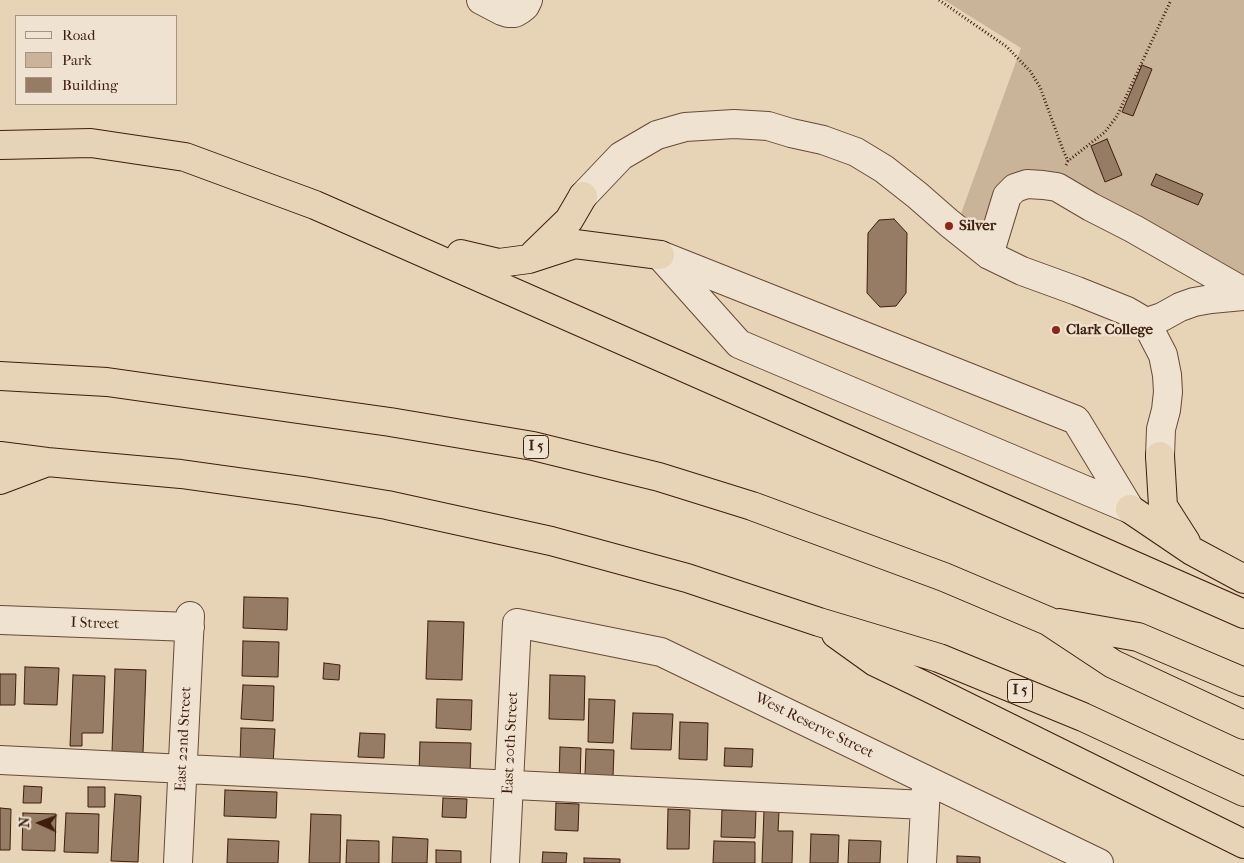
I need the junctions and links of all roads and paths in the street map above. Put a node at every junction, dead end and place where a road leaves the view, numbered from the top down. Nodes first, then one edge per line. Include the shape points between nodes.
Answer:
1 (481, 0) edge
2 (528, 0) edge
3 (939, 0) edge
4 (1171, 0) edge
5 (0, 145) edge
6 (583, 196) joint
7 (397, 240) junction
8 (660, 255) junction
9 (989, 255) junction
10 (529, 258) junction
11 (1244, 292) edge
12 (1244, 296) edge
13 (1144, 323) junction
14 (0, 376) edge
15 (0, 456) edge
16 (1160, 456) joint
17 (47, 462) junction
18 (0, 480) edge
19 (1130, 509) junction
20 (1192, 551) junction
21 (1244, 579) edge
22 (1244, 614) edge
23 (0, 620) edge
24 (1048, 621) junction
25 (190, 622) joint
26 (819, 622) junction
27 (517, 623) joint
28 (1242, 681) edge
29 (1236, 721) edge
30 (0, 760) edge
31 (183, 769) junction
32 (509, 785) junction
33 (926, 792) junction
34 (1244, 792) edge
35 (1244, 844) edge
36 (178, 863) edge
37 (506, 863) edge
38 (922, 863) edge
39 (1099, 863) edge

1 - 2 street via 508,13 520,10
3 - 4 path via 1007,47 1030,71 1040,87 1068,161 1105,132 1117,116
5 - 7 highway via 92,143 185,157 316,204
6 - 9 street via 621,156 657,135 685,127 768,126 856,152 884,169
6 - 10 highway via 569,220
7 - 10 highway via 499,263
7 - 22 highway
8 - 10 highway via 575,244
8 - 19 street via 739,344
8 - 19 street via 1076,420
9 - 11 street via 1007,196 1015,188 1027,184 1057,187
9 - 13 street via 1127,311
12 - 13 street via 1194,302
13 - 16 street via 1163,355 1167,375
14 - 24 highway, I 5 via 107,382 534,446 659,477 752,506 944,577
15 - 17 highway, I 5
16 - 20 highway via 1163,506
17 - 18 highway
17 - 26 highway, I 5 via 181,474 387,505 551,541 687,578
19 - 20 highway
20 - 21 highway
23 - 25 street, I Street
24 - 28 highway via 1138,637
24 - 29 highway, I 5 via 1113,664
25 - 31 street, East 22nd Street
26 - 34 highway, I 5 via 939,658 1083,717
26 - 35 highway via 875,662
27 - 32 street, East 20th Street
27 - 33 street, West Reserve Street via 661,652
30 - 31 street
31 - 32 street
31 - 36 street, East 22nd Street
32 - 33 street
32 - 37 street, East 20th Street
33 - 38 street
33 - 39 street, West Reserve Street

